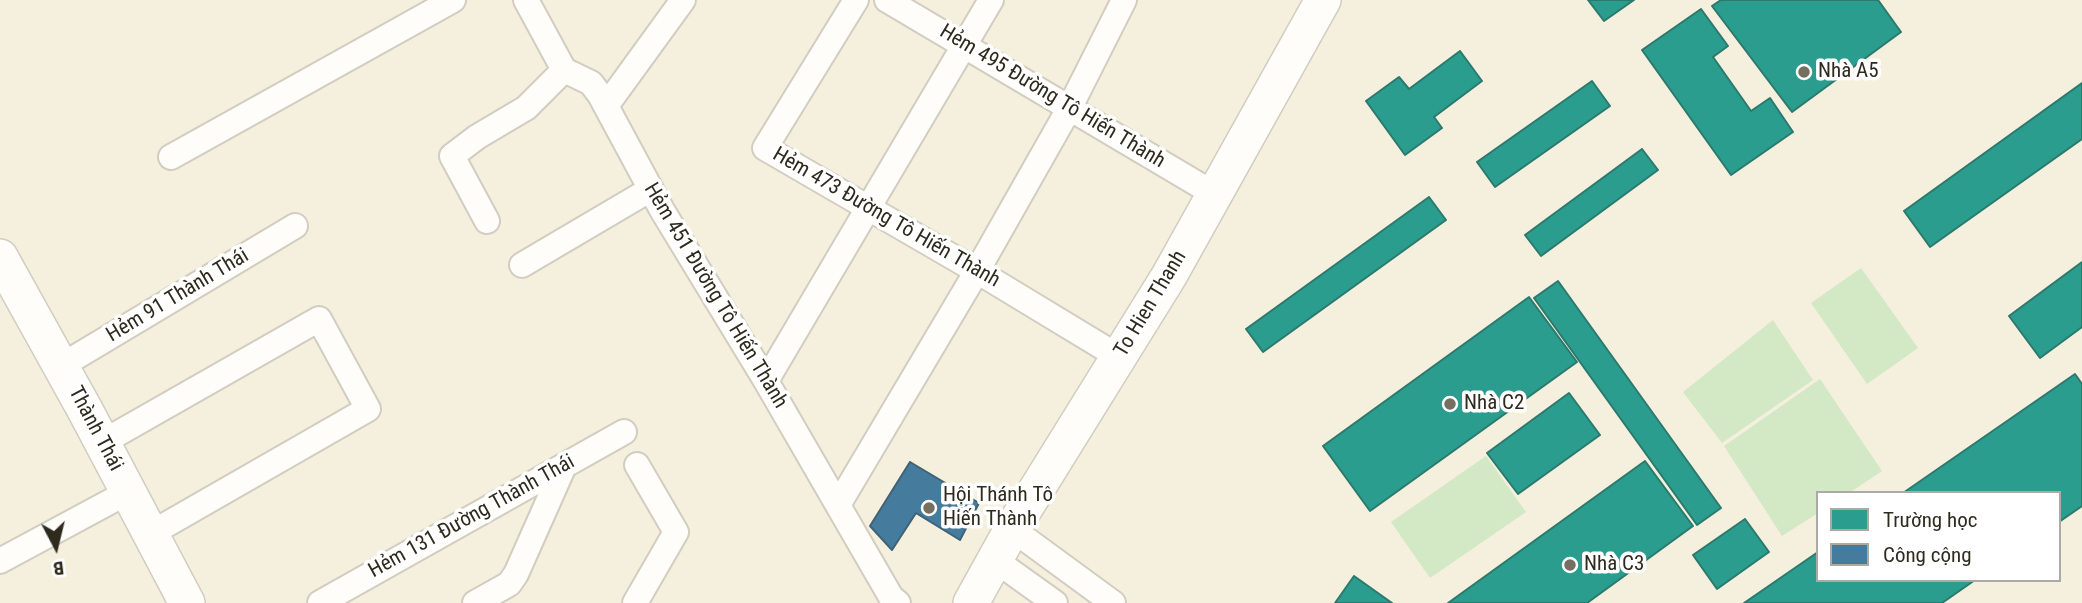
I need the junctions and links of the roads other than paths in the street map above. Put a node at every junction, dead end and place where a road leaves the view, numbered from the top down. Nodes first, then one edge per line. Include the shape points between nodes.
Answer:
1 (453, 0) edge
2 (527, 0) edge
3 (683, 0) edge
4 (856, 0) edge
5 (887, 0) edge
6 (990, 0) edge
7 (1124, 0) edge
8 (1323, 0) edge
9 (964, 45) junction
10 (564, 70) junction
11 (606, 106) junction
12 (1070, 107) junction
13 (171, 157) dead end
14 (651, 189) junction
15 (1216, 195) junction
16 (868, 208) junction
17 (487, 221) dead end
18 (295, 226) dead end
19 (1, 260) edge
20 (522, 265) dead end
21 (977, 271) junction
22 (1119, 357) junction
23 (61, 366) junction
24 (766, 381) junction
25 (624, 432) dead end
26 (103, 442) junction
27 (636, 465) dead end
28 (564, 466) junction
29 (128, 492) junction
30 (838, 505) junction
31 (1012, 529) junction
32 (150, 534) junction
33 (995, 560) junction
34 (0, 561) edge
35 (187, 603) edge
36 (320, 603) edge
37 (475, 603) edge
38 (635, 603) edge
39 (898, 603) edge
40 (971, 603) edge
41 (1055, 603) edge
42 (1113, 603) edge

1 - 13 street
2 - 10 street
3 - 11 street
4 - 16 street, Hẻm 473 Đường Tô Hiến Thành via 765,148
5 - 9 street, Hẻm 495 Đường Tô Hiến Thành
6 - 9 street
7 - 12 street
8 - 15 main road, To Hien Thanh
9 - 12 street, Hẻm 495 Đường Tô Hiến Thành
9 - 16 street
10 - 11 street, Hẻm 451 Đường Tô Hiến Thành via 591,83
10 - 17 street via 526,108 452,156
11 - 14 street, Hẻm 451 Đường Tô Hiến Thành
12 - 15 street, Hẻm 495 Đường Tô Hiến Thành
12 - 21 street
14 - 20 street
14 - 24 street, Hẻm 451 Đường Tô Hiến Thành
15 - 22 main road, To Hien Thanh
16 - 21 street, Hẻm 473 Đường Tô Hiến Thành
16 - 24 street
18 - 23 street, Hẻm 91 Thành Thái
19 - 23 main road, Thành Thái
21 - 22 street, Hẻm 473 Đường Tô Hiến Thành
21 - 30 street
22 - 31 main road, To Hien Thanh
23 - 26 main road, Thành Thái
24 - 30 street, Hẻm 451 Đường Tô Hiến Thành
25 - 28 street, Hẻm 131 Đường Thành Thái
26 - 29 main road, Thành Thái
26 - 32 street via 319,319 368,409
27 - 38 street via 676,532
28 - 36 street, Hẻm 131 Đường Thành Thái
28 - 37 street via 516,574 509,584
29 - 32 main road, Thành Thái
29 - 34 street
30 - 39 street, Hẻm 451 Đường Tô Hiến Thành
31 - 33 main road, To Hien Thanh
31 - 42 street
32 - 35 main road, Thành Thái
33 - 40 main road, To Hien Thanh
33 - 41 street

